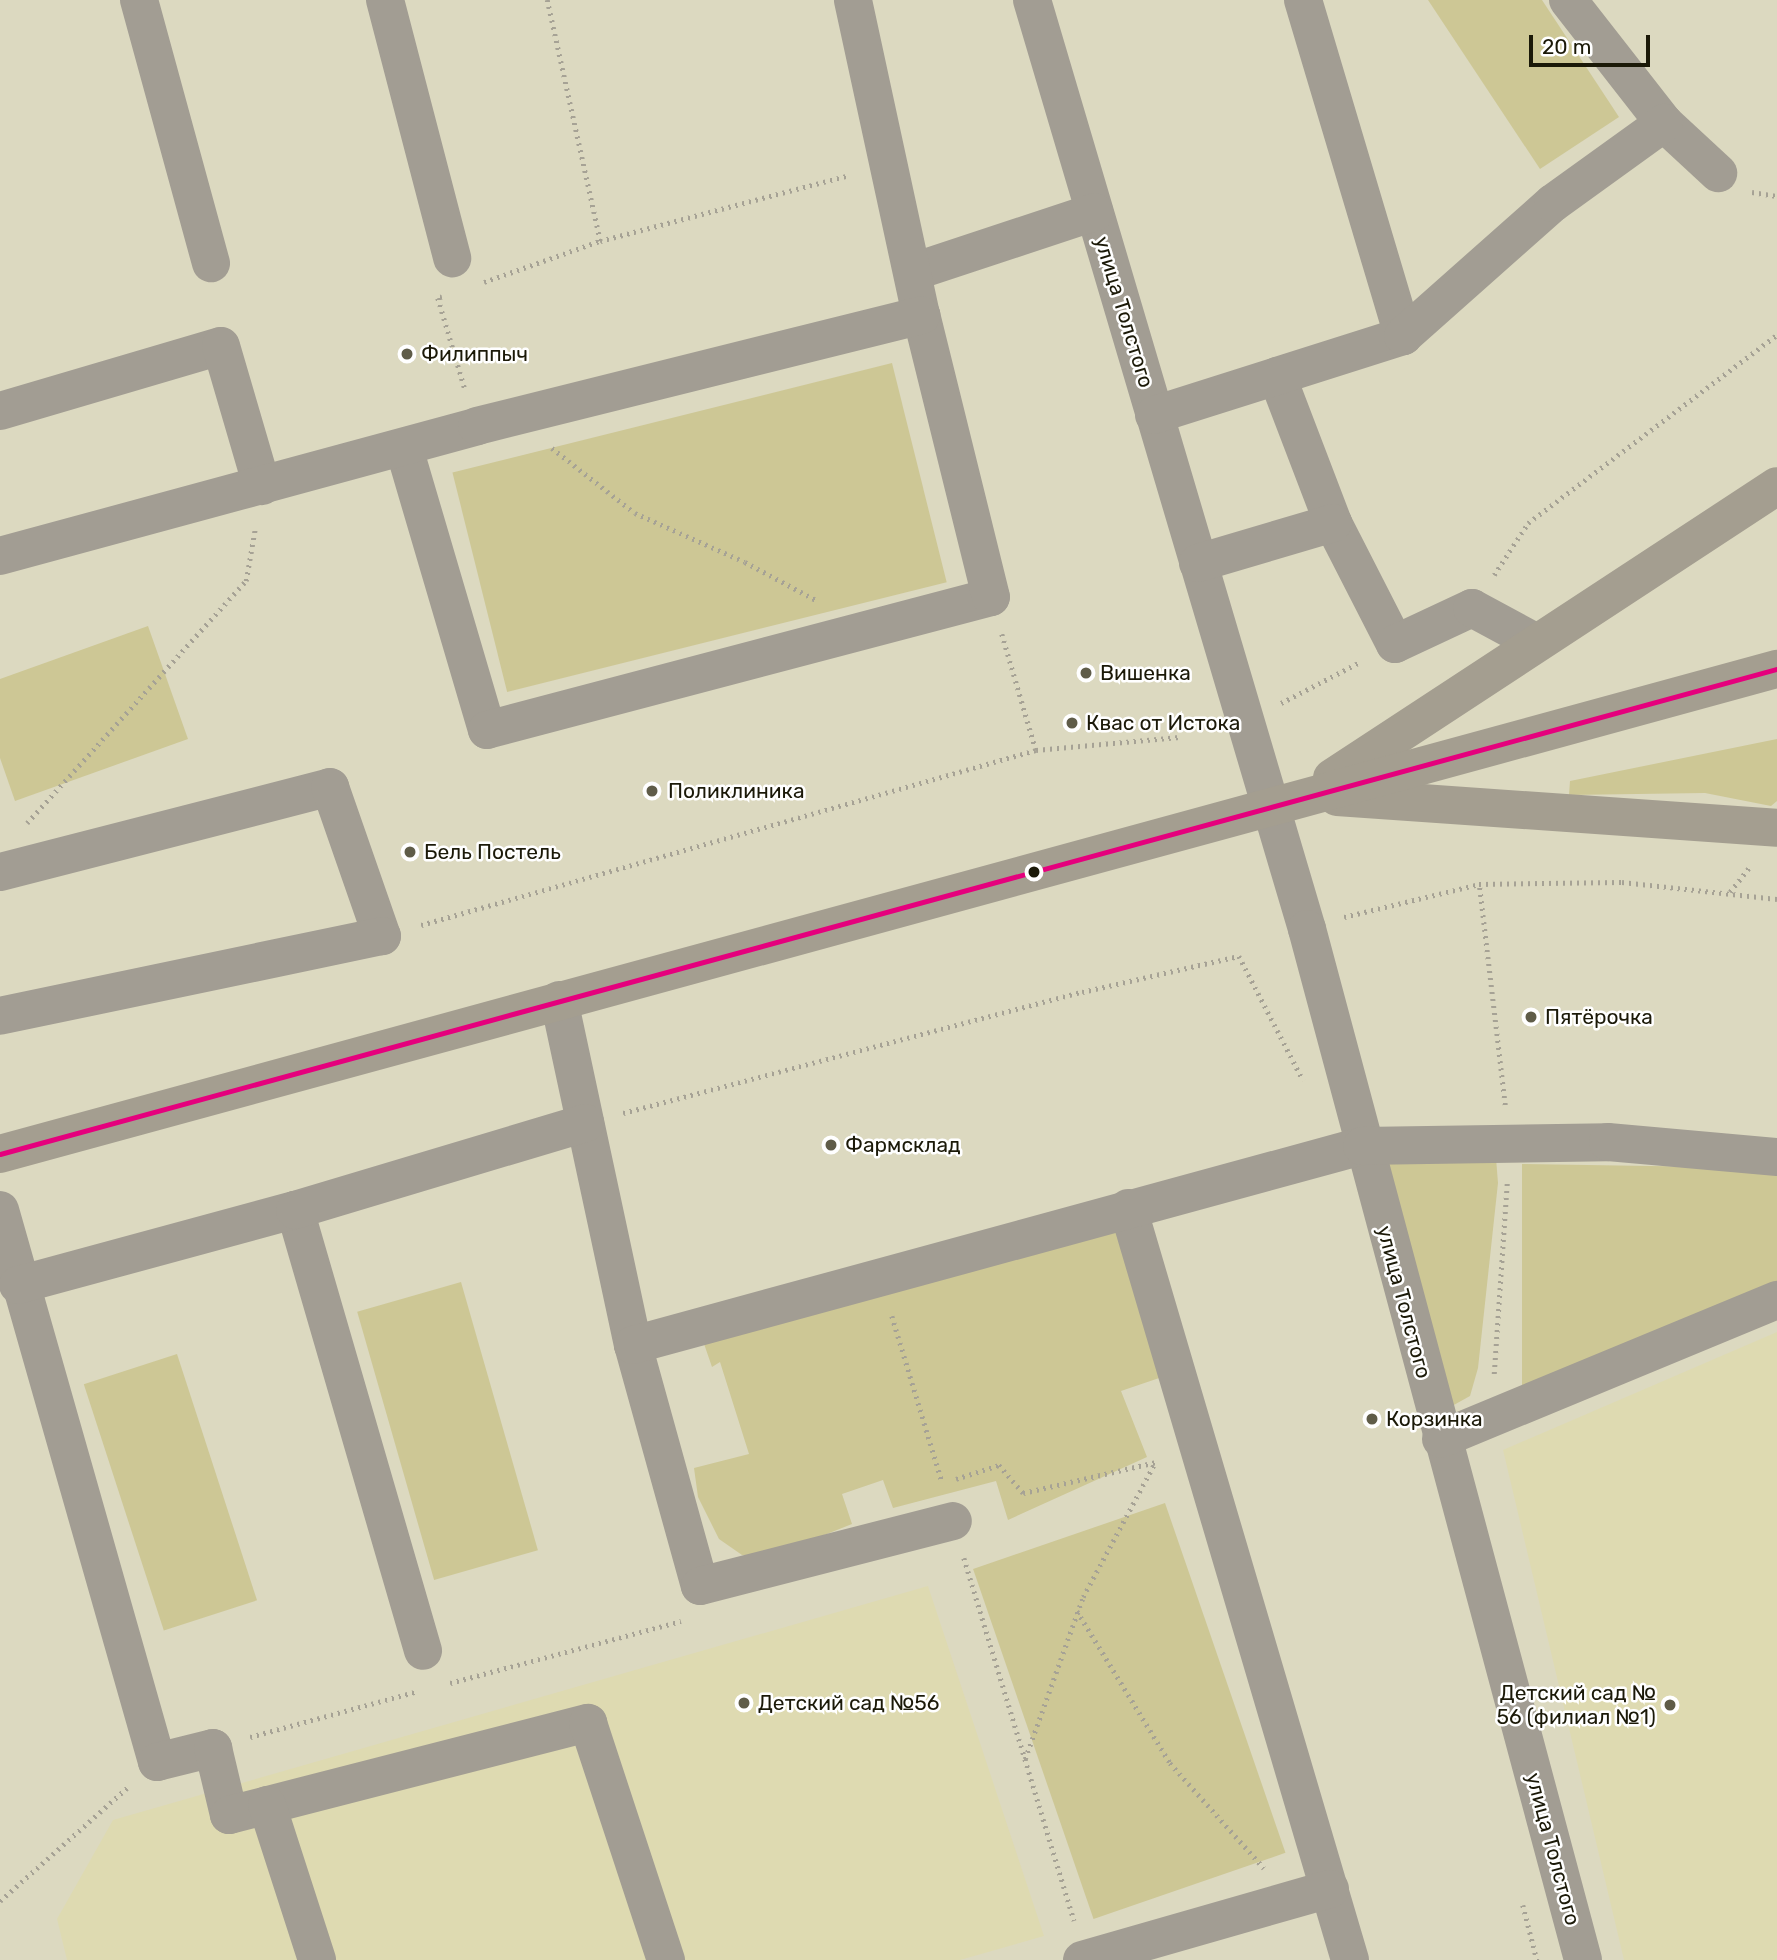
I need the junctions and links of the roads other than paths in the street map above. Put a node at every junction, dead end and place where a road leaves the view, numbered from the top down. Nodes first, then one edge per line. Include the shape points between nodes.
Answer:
1 (139, 0) edge
2 (385, 0) edge
3 (853, 0) edge
4 (1032, 0) edge
5 (1303, 0) edge
6 (1568, 0) edge
7 (1664, 123) junction
8 (1718, 173) dead end
9 (1094, 212) junction
10 (211, 263) dead end
11 (913, 272) junction
12 (459, 279) road end
13 (922, 315) junction
14 (1403, 336) junction
15 (1277, 376) junction
16 (0, 411) edge
17 (1154, 415) junction
18 (404, 448) junction
19 (262, 486) junction
20 (1767, 495) edge
21 (1334, 523) junction
22 (0, 556) edge
23 (1198, 563) junction
24 (1535, 642) junction
25 (1777, 669) edge
26 (1307, 795) junction
27 (1269, 805) junction
28 (1777, 828) edge
29 (0, 872) edge
30 (559, 1000) junction
31 (0, 1016) edge
32 (585, 1123) junction
33 (1362, 1146) junction
34 (0, 1154) edge
35 (1777, 1157) edge
36 (1128, 1208) junction
37 (0, 1210) edge
38 (295, 1210) junction
39 (19, 1285) junction
40 (1777, 1300) edge
41 (633, 1345) junction
42 (1441, 1439) junction
43 (953, 1521) road end
44 (423, 1651) dead end
45 (267, 1805) junction
46 (1331, 1889) junction
47 (1083, 1959) edge
48 (317, 1960) edge
49 (666, 1960) edge
50 (1350, 1960) edge
51 (1583, 1960) edge

1 - 10 street
2 - 12 street
3 - 11 street
4 - 9 street, улица Толстого
5 - 14 street
6 - 7 street
7 - 8 street
7 - 14 street via 1553,203
9 - 11 street
9 - 17 street, улица Толстого
11 - 13 street
13 - 18 street
13 - 18 street via 991,597 486,730
14 - 15 street
15 - 17 street
15 - 21 street
16 - 19 street via 220,346
17 - 23 street, улица Толстого
18 - 19 street
19 - 22 street
20 - 24 main road
21 - 23 street
21 - 24 street via 1395,644 1472,608
23 - 27 street, улица Толстого
24 - 26 main road
25 - 26 main road
26 - 27 main road
26 - 28 main road
27 - 30 main road via 1070,864
27 - 33 street, улица Толстого via 1307,929
29 - 31 street via 330,787 382,936
30 - 32 street
30 - 34 main road
32 - 38 street
32 - 41 street
33 - 35 street via 1608,1142
33 - 36 street
33 - 42 street, улица Толстого
36 - 41 street via 881,1281
36 - 46 street
37 - 39 street
38 - 39 street
38 - 44 street
39 - 45 street via 157,1762 212,1748 229,1815
40 - 42 street
41 - 43 street via 700,1586
42 - 51 street, улица Толстого
45 - 48 street
45 - 49 street via 588,1724
46 - 47 street
46 - 50 street

